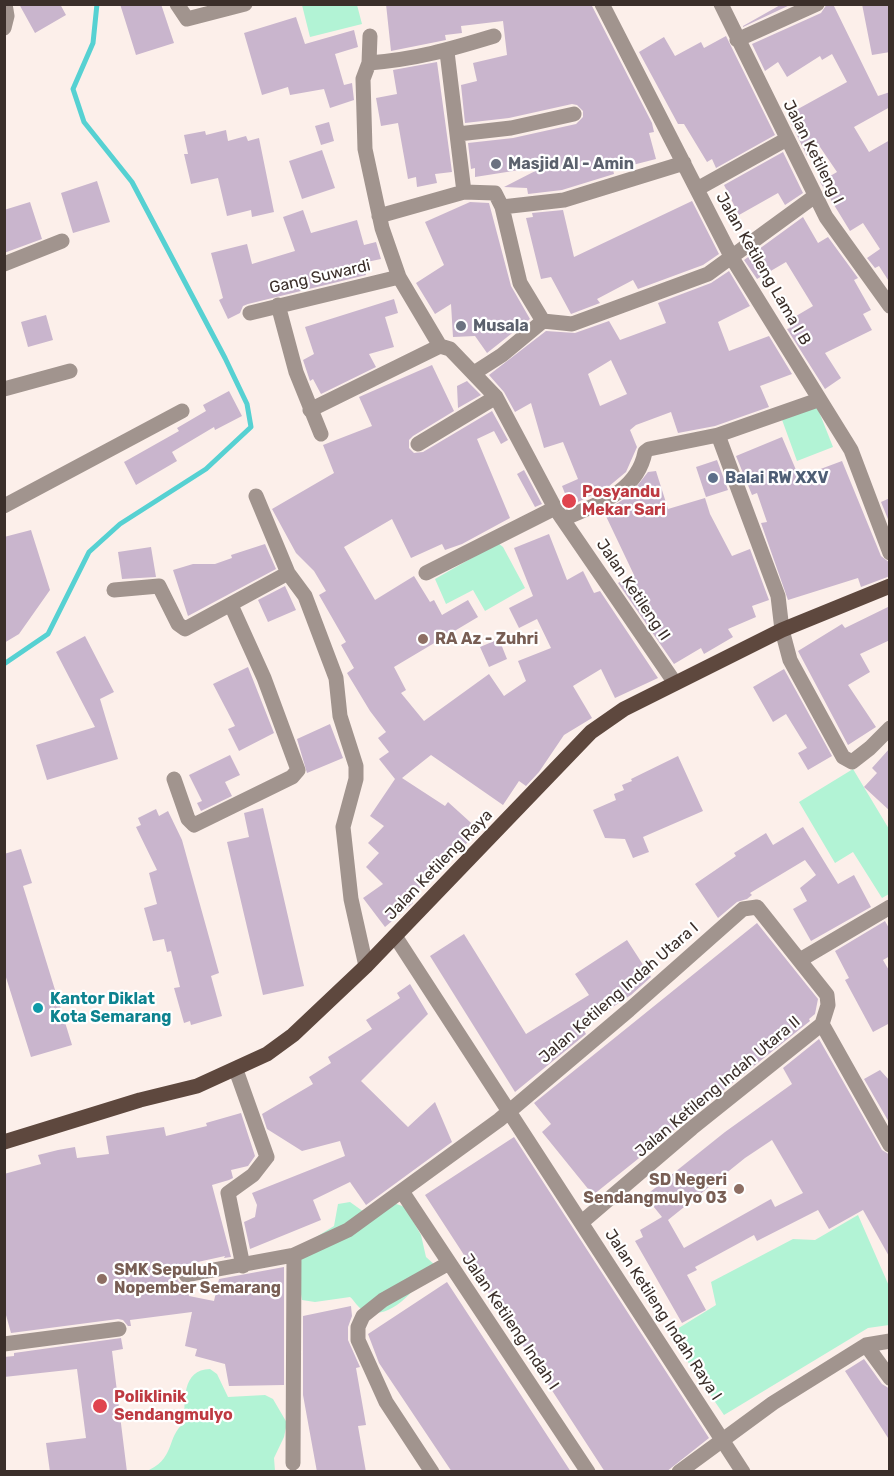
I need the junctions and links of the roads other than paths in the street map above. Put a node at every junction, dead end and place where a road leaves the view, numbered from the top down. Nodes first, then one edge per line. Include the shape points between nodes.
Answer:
1 (5, 4) edge
2 (177, 4) edge
3 (245, 4) edge
4 (602, 4) edge
5 (721, 4) edge
6 (817, 4) edge
7 (4, 28) edge
8 (369, 36) dead end
9 (494, 36) dead end
10 (737, 40) junction
11 (447, 52) junction
12 (369, 63) junction
13 (574, 114) dead end
14 (458, 134) junction
15 (787, 140) junction
16 (684, 163) junction
17 (697, 189) junction
18 (464, 192) junction
19 (815, 196) junction
20 (502, 207) junction
21 (379, 216) junction
22 (62, 242) dead end
23 (732, 258) junction
24 (4, 264) edge
25 (399, 277) junction
26 (278, 305) junction
27 (890, 306) edge
28 (250, 314) dead end
29 (543, 321) junction
30 (440, 346) junction
31 (70, 371) dead end
32 (474, 373) junction
33 (4, 389) edge
34 (496, 397) junction
35 (818, 399) junction
36 (309, 410) junction
37 (182, 411) dead end
38 (321, 434) dead end
39 (718, 435) junction
40 (418, 444) dead end
41 (256, 496) dead end
42 (4, 506) edge
43 (559, 514) junction
44 (890, 553) edge
45 (288, 573) junction
46 (426, 573) dead end
47 (890, 586) edge
48 (114, 590) dead end
49 (231, 605) junction
50 (782, 630) junction
51 (675, 684) junction
52 (890, 728) edge
53 (174, 779) dead end
54 (757, 907) joint
55 (890, 907) edge
56 (395, 936) junction
57 (800, 960) junction
58 (366, 966) junction
59 (822, 1024) junction
60 (236, 1070) junction
61 (507, 1112) junction
62 (4, 1142) edge
63 (890, 1145) edge
64 (403, 1193) junction
65 (582, 1222) junction
66 (294, 1255) junction
67 (449, 1263) junction
68 (243, 1266) junction
69 (186, 1275) dead end
70 (119, 1329) dead end
71 (890, 1341) edge
72 (4, 1344) edge
73 (866, 1345) junction
74 (890, 1378) edge
75 (724, 1441) junction
76 (293, 1463) dead end
77 (432, 1472) edge
78 (588, 1472) edge
79 (680, 1472) edge
80 (743, 1472) edge

1 - 7 street via 8,16
2 - 3 street via 187,19
4 - 16 street, Jalan Ketileng Lama I B
5 - 10 street, Jalan Ketileng I
6 - 10 street
8 - 12 street, Jalan Ketileng II
9 - 11 street
10 - 15 street, Jalan Ketileng I
11 - 12 street
11 - 14 street
12 - 21 street, Jalan Ketileng II via 363,79 365,149
13 - 14 street via 511,128
14 - 18 street
15 - 17 street
15 - 19 street, Jalan Ketileng I
16 - 17 street, Jalan Ketileng Lama I B
16 - 20 street via 564,200
17 - 23 street, Jalan Ketileng Lama I B
18 - 20 street via 495,193
18 - 21 street
19 - 23 street via 752,239
19 - 27 street, Jalan Ketileng I
20 - 29 street via 520,283
21 - 25 street, Jalan Ketileng II
22 - 24 street
23 - 29 street via 708,274 572,324
23 - 35 street, Jalan Ketileng Lama I B
25 - 26 street, Gang Suwardi
25 - 30 street, Jalan Ketileng II
26 - 28 street, Gang Suwardi
26 - 36 street
29 - 32 street via 502,356
30 - 32 street, Jalan Ketileng II via 450,349
30 - 36 street
31 - 33 street
32 - 34 street, Jalan Ketileng II
34 - 40 street
34 - 43 street, Jalan Ketileng II
35 - 39 street
35 - 44 street, Jalan Ketileng Lama I B via 851,450
36 - 38 street
37 - 42 street
39 - 43 street via 649,448 622,492
39 - 50 street via 778,596
41 - 45 street
43 - 46 street
43 - 51 street, Jalan Ketileng II
45 - 49 street
45 - 58 street via 305,596 336,678 340,716 356,766 343,827 351,899
47 - 50 main road, Jalan Ketileng Raya
48 - 49 street via 159,586 182,628
49 - 53 street via 264,678 298,770 292,777 194,825 188,819
50 - 51 main road, Jalan Ketileng Raya
50 - 52 street via 790,660 845,760 852,762 862,755
51 - 56 main road, Jalan Ketileng Raya via 624,709 591,732
54 - 57 street, Jalan Ketileng Indah Utara II
54 - 61 street, Jalan Ketileng Indah Utara I via 742,909 629,1011
55 - 57 street
56 - 58 main road, Jalan Ketileng Raya
56 - 61 street, Jalan Ketileng Indah Raya I
57 - 59 street, Jalan Ketileng Indah Utara II via 827,995
58 - 60 main road, Jalan Ketileng Raya via 293,1035
59 - 63 street
59 - 65 street, Jalan Ketileng Indah Utara II
60 - 62 main road, Jalan Ketileng Raya via 197,1086
60 - 68 street via 267,1156 253,1175 228,1192
61 - 64 street
61 - 65 street, Jalan Ketileng Indah Raya I
64 - 66 street via 348,1230
64 - 67 street, Jalan Ketileng Indah I
65 - 75 street, Jalan Ketileng Indah Raya I
66 - 68 street
66 - 76 street
67 - 77 street via 383,1300 363,1316 358,1340 386,1402
67 - 78 street, Jalan Ketileng Indah I
68 - 69 street
70 - 72 street
71 - 73 street
73 - 74 street
73 - 75 street via 773,1403
75 - 79 street
75 - 80 street, Jalan Ketileng Indah Raya I

